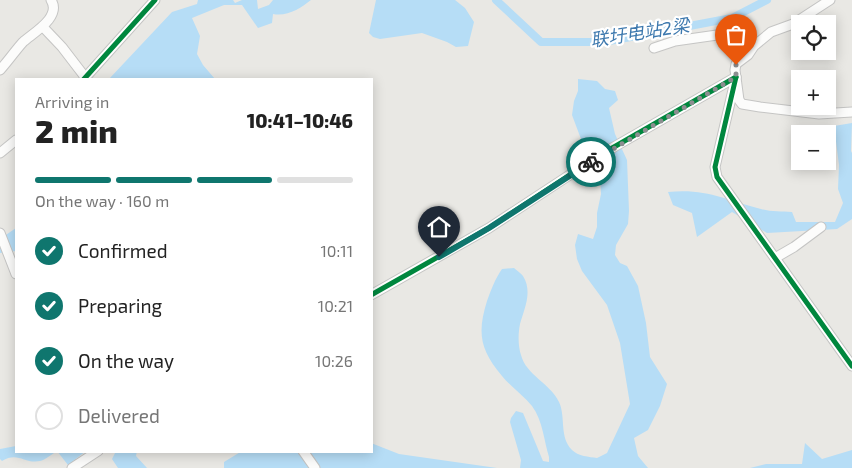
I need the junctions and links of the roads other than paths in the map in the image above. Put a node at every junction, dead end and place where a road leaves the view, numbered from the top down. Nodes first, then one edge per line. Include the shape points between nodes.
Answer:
1 (51, 0) edge
2 (154, 0) edge
3 (830, 0) edge
4 (43, 27) junction
5 (654, 48) dead end
6 (738, 62) junction
7 (0, 70) edge
8 (736, 77) junction
9 (85, 78) edge
10 (852, 112) edge
11 (15, 141) edge
12 (0, 153) edge
13 (821, 227) dead end
14 (0, 233) edge
15 (775, 258) junction
16 (15, 271) edge
17 (373, 294) edge
18 (852, 366) edge
19 (95, 453) edge
20 (305, 453) edge
21 (72, 468) edge
22 (316, 468) edge

1 - 4 street via 53,13
2 - 9 street
3 - 6 street via 793,24 771,32
4 - 7 street via 22,44
4 - 9 street
5 - 6 street via 675,41 738,32 747,36
6 - 8 street
8 - 10 street via 742,104 819,114
8 - 15 street via 715,167 717,177
8 - 17 street via 600,155 489,228
11 - 12 street
13 - 15 street
14 - 16 street
15 - 18 street
19 - 21 street
20 - 22 street

